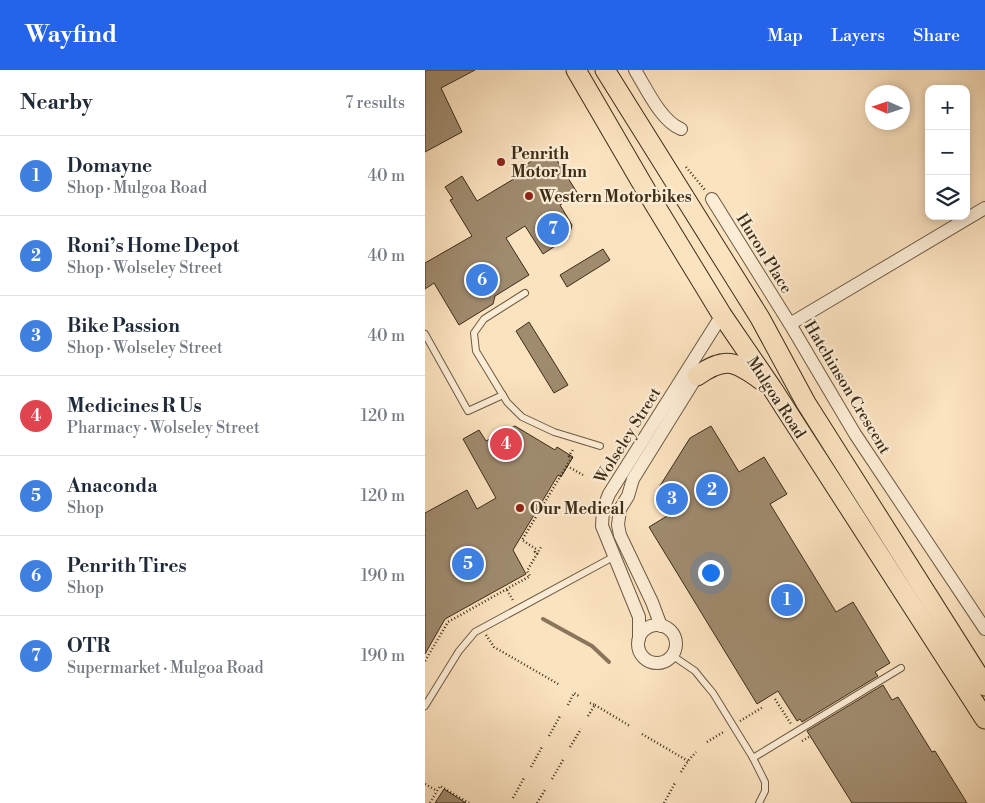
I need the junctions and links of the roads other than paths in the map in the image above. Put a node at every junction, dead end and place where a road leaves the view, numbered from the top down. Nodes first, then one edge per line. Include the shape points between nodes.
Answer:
1 (576, 70) edge
2 (605, 70) edge
3 (635, 70) edge
4 (681, 129) dead end
5 (712, 199) dead end
6 (983, 213) edge
7 (525, 293) dead end
8 (722, 315) junction
9 (761, 318) junction
10 (790, 324) junction
11 (425, 334) edge
12 (697, 376) joint
13 (772, 388) junction
14 (503, 395) junction
15 (600, 446) dead end
16 (615, 556) junction
17 (661, 626) junction
18 (985, 629) edge
19 (639, 639) junction
20 (673, 656) junction
21 (901, 668) dead end
22 (985, 686) edge
23 (425, 706) edge
24 (985, 719) edge
25 (753, 758) junction
26 (759, 803) edge

1 - 8 main road, Mulgoa Road
2 - 9 main road, Mulgoa Road
3 - 4 street via 662,114
5 - 10 street, Huron Place
6 - 10 street, Hatchinson Crescent
7 - 14 lane via 484,319 474,333 476,352
8 - 9 main road
8 - 13 main road, Mulgoa Road
8 - 16 street, Wolseley Street via 609,494 602,515 603,526
9 - 22 main road, Mulgoa Road via 806,403
10 - 18 street, Hatchinson Crescent via 855,434
11 - 14 lane via 468,411
12 - 13 main road via 715,364 729,363 743,366
12 - 17 street, Wolseley Street via 633,479 619,517 620,534
13 - 24 main road, Mulgoa Road
14 - 15 lane via 521,417 554,432
16 - 19 street, Wolseley Street via 639,617
16 - 23 lane via 475,632 459,651
17 - 19 street via 650,627
17 - 20 street via 672,632 675,638
19 - 20 street via 639,650 650,662 662,663
20 - 25 lane via 703,680
21 - 25 lane
25 - 26 lane via 765,782

